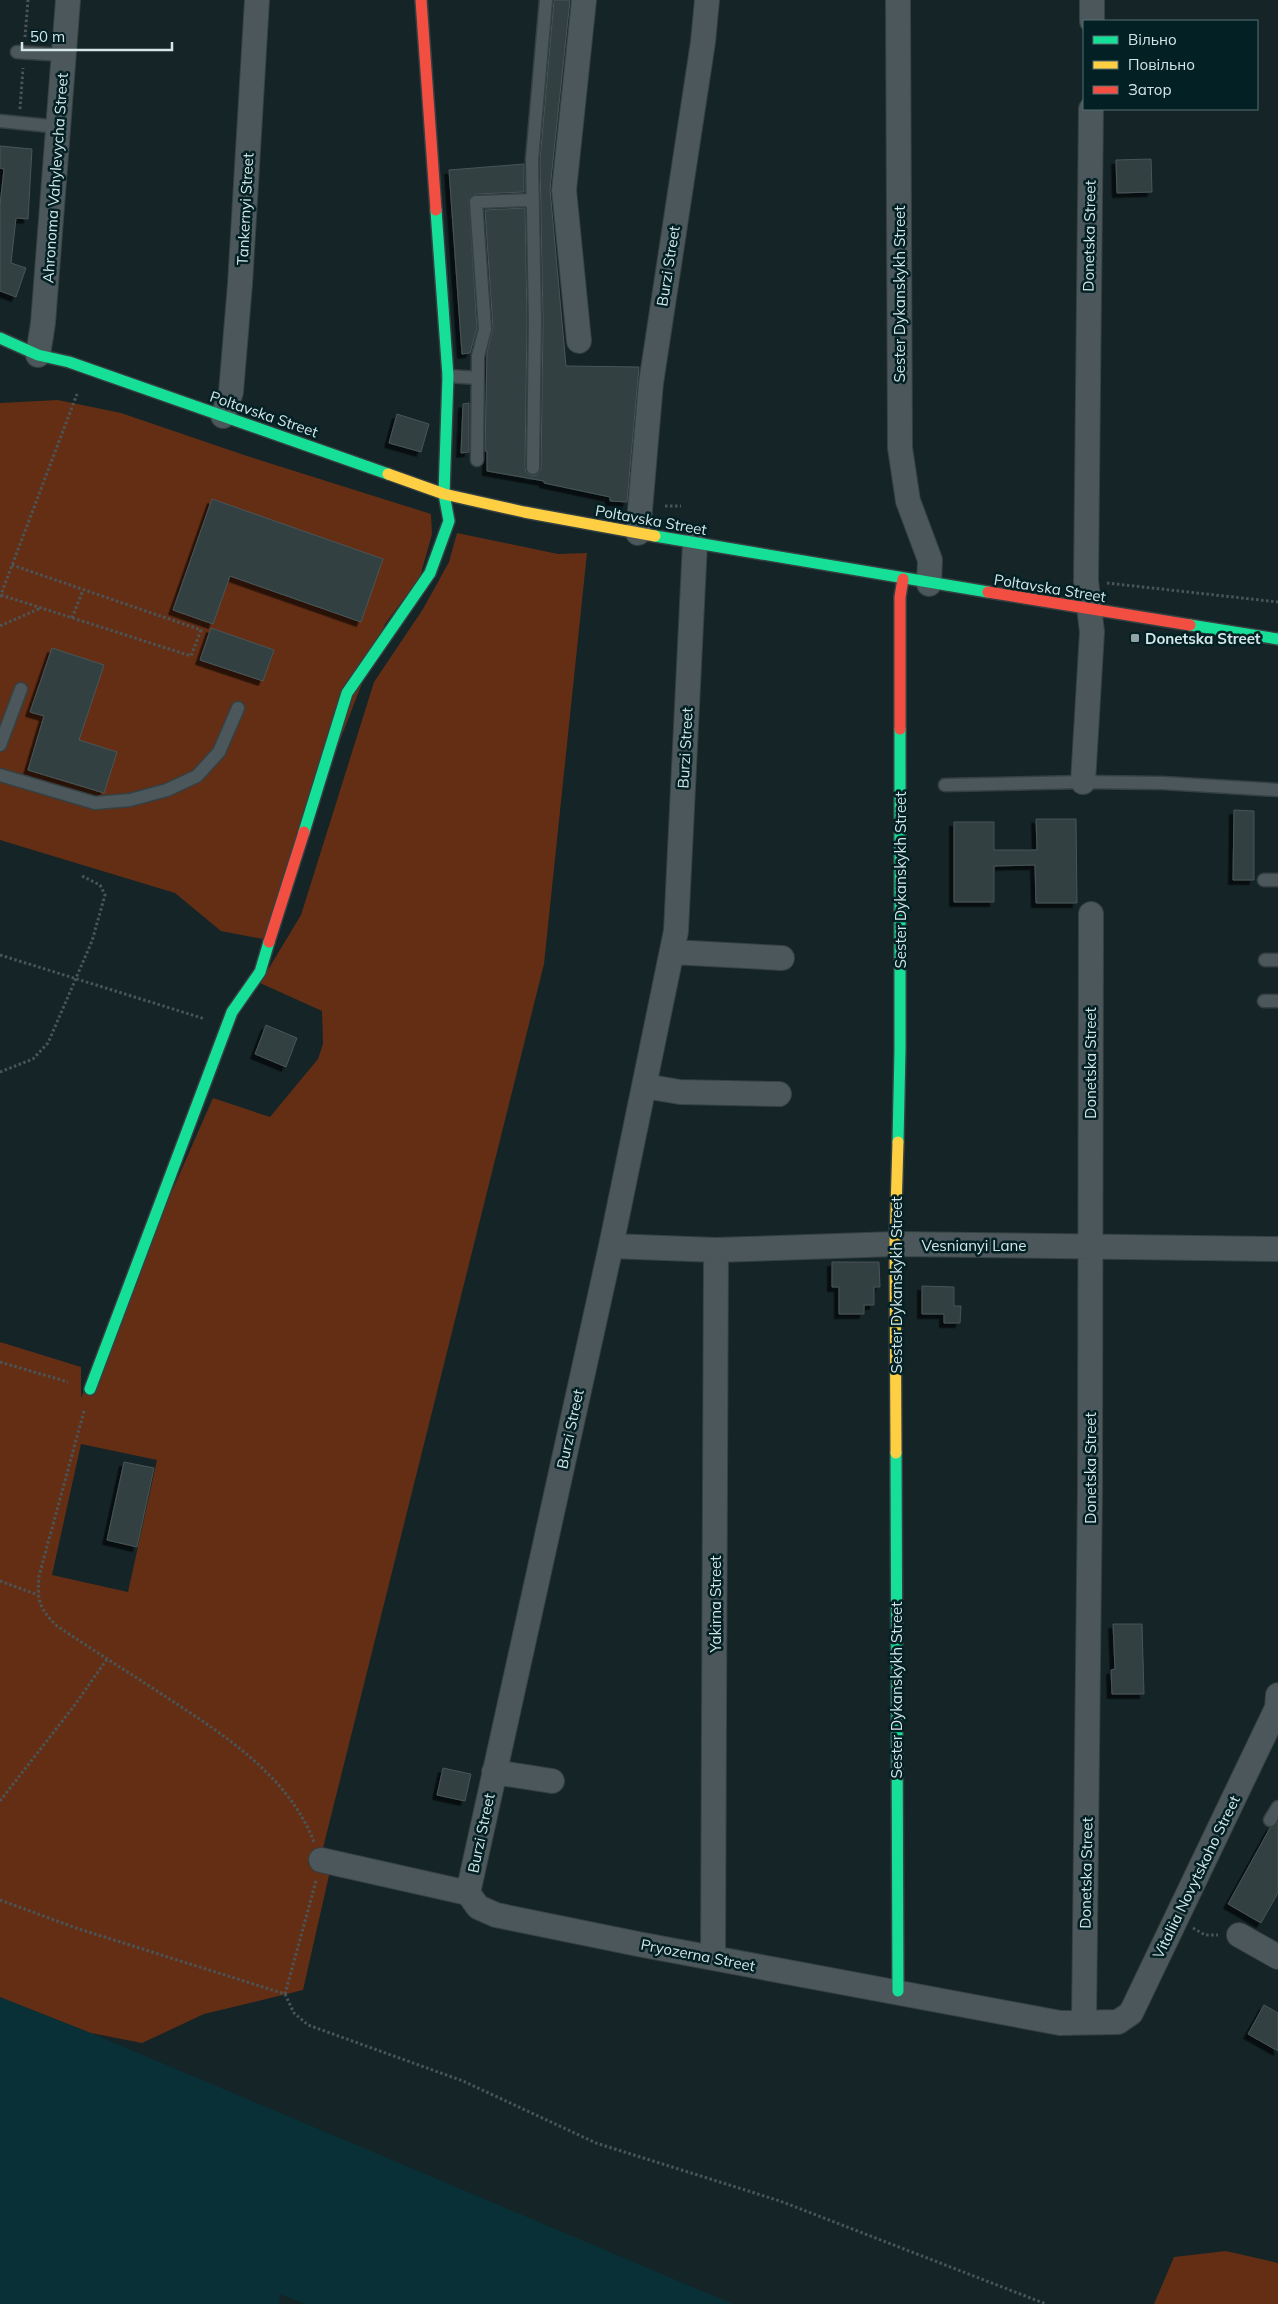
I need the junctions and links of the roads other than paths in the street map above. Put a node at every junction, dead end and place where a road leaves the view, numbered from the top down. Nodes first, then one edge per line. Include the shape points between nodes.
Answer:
1 (68, 0) edge
2 (257, 0) edge
3 (421, 0) edge
4 (546, 0) edge
5 (584, 0) edge
6 (707, 0) edge
7 (898, 0) edge
8 (1092, 0) edge
9 (1092, 20) edge
10 (17, 52) dead end
11 (64, 55) junction
12 (1091, 110) edge
13 (0, 121) edge
14 (59, 127) junction
15 (532, 200) junction
16 (0, 338) edge
17 (579, 341) dead end
18 (38, 355) junction
19 (10, 358) dead end
20 (448, 376) junction
21 (478, 378) junction
22 (223, 416) junction
23 (478, 460) dead end
24 (533, 468) dead end
25 (444, 494) junction
26 (638, 533) junction
27 (695, 543) junction
28 (903, 579) junction
29 (929, 584) junction
30 (1089, 609) junction
31 (1278, 639) edge
32 (21, 689) dead end
33 (238, 708) dead end
34 (0, 745) edge
35 (0, 775) edge
36 (1083, 782) junction
37 (945, 785) dead end
38 (1278, 790) edge
39 (1264, 880) dead end
40 (1278, 880) edge
41 (1091, 914) dead end
42 (672, 952) junction
43 (782, 958) dead end
44 (1264, 1000) dead end
45 (1278, 1001) edge
46 (644, 1086) junction
47 (779, 1094) dead end
48 (895, 1244) junction
49 (1090, 1245) junction
50 (611, 1246) junction
51 (716, 1250) junction
52 (1276, 1254) edge
53 (90, 1389) road end
54 (1278, 1695) edge
55 (494, 1772) junction
56 (552, 1781) dead end
57 (1278, 1807) edge
58 (1270, 1820) dead end
59 (321, 1860) road end
60 (468, 1893) junction
61 (1239, 1934) road end
62 (1278, 1957) edge
63 (713, 1958) junction
64 (898, 1991) junction
65 (1084, 2021) junction

1 - 11 street, Ahronoma Vahylevycha Street
2 - 22 street, Tankernyi Street via 236,333 231,392
3 - 20 street
4 - 15 lane via 532,160
5 - 17 street via 564,190
6 - 26 street, Burzi Street via 651,383
7 - 29 street, Sester Dykanskykh Street via 900,448 908,501 930,560
8 - 9 street
10 - 11 lane
11 - 14 street, Ahronoma Vahylevycha Street
12 - 30 street, Donetska Street via 1086,581
13 - 14 lane
14 - 18 street, Ahronoma Vahylevycha Street
15 - 21 lane via 476,202 485,330 478,356
15 - 24 lane via 535,321
16 - 18 street, Poltavska Street
18 - 19 street, Poltavska Street
18 - 22 street, Poltavska Street via 69,362
20 - 21 lane
20 - 25 street
21 - 23 lane
22 - 25 street, Poltavska Street
25 - 26 street, Poltavska Street
25 - 53 street via 449,521 430,573 347,693 260,972 226,1025
26 - 27 street, Poltavska Street
27 - 28 street, Poltavska Street
27 - 42 street, Burzi Street via 676,931
28 - 29 street, Poltavska Street
28 - 48 street, Sester Dykanskykh Street via 900,597 900,1049
29 - 30 street, Poltavska Street
30 - 31 street, Poltavska Street
30 - 36 street, Donetska Street via 1092,632
32 - 34 lane
33 - 35 lane via 219,752 197,776 167,790 130,800 95,803
36 - 37 lane
36 - 38 lane
39 - 40 lane
41 - 49 street, Donetska Street
42 - 43 street
42 - 46 street, Burzi Street
44 - 45 lane
46 - 47 street via 680,1092
46 - 50 street, Burzi Street
48 - 49 street, Vesnianyi Lane
48 - 51 street, Vesnianyi Lane
48 - 64 street, Sester Dykanskykh Street
49 - 52 street, Vesnianyi Lane
49 - 65 street, Donetska Street
50 - 51 street, Vesnianyi Lane
50 - 55 street, Burzi Street
51 - 63 street, Yakirna Street
54 - 65 street, Vitaliia Novytskoho Street via 1277,1708 1131,2013 1118,2022
55 - 56 street, Burzi Street
55 - 60 street, Burzi Street
57 - 58 lane
59 - 60 street
60 - 63 street, Pryozerna Street via 478,1907 496,1915
61 - 62 street
63 - 64 street, Pryozerna Street
64 - 65 street, Pryozerna Street via 1060,2023

